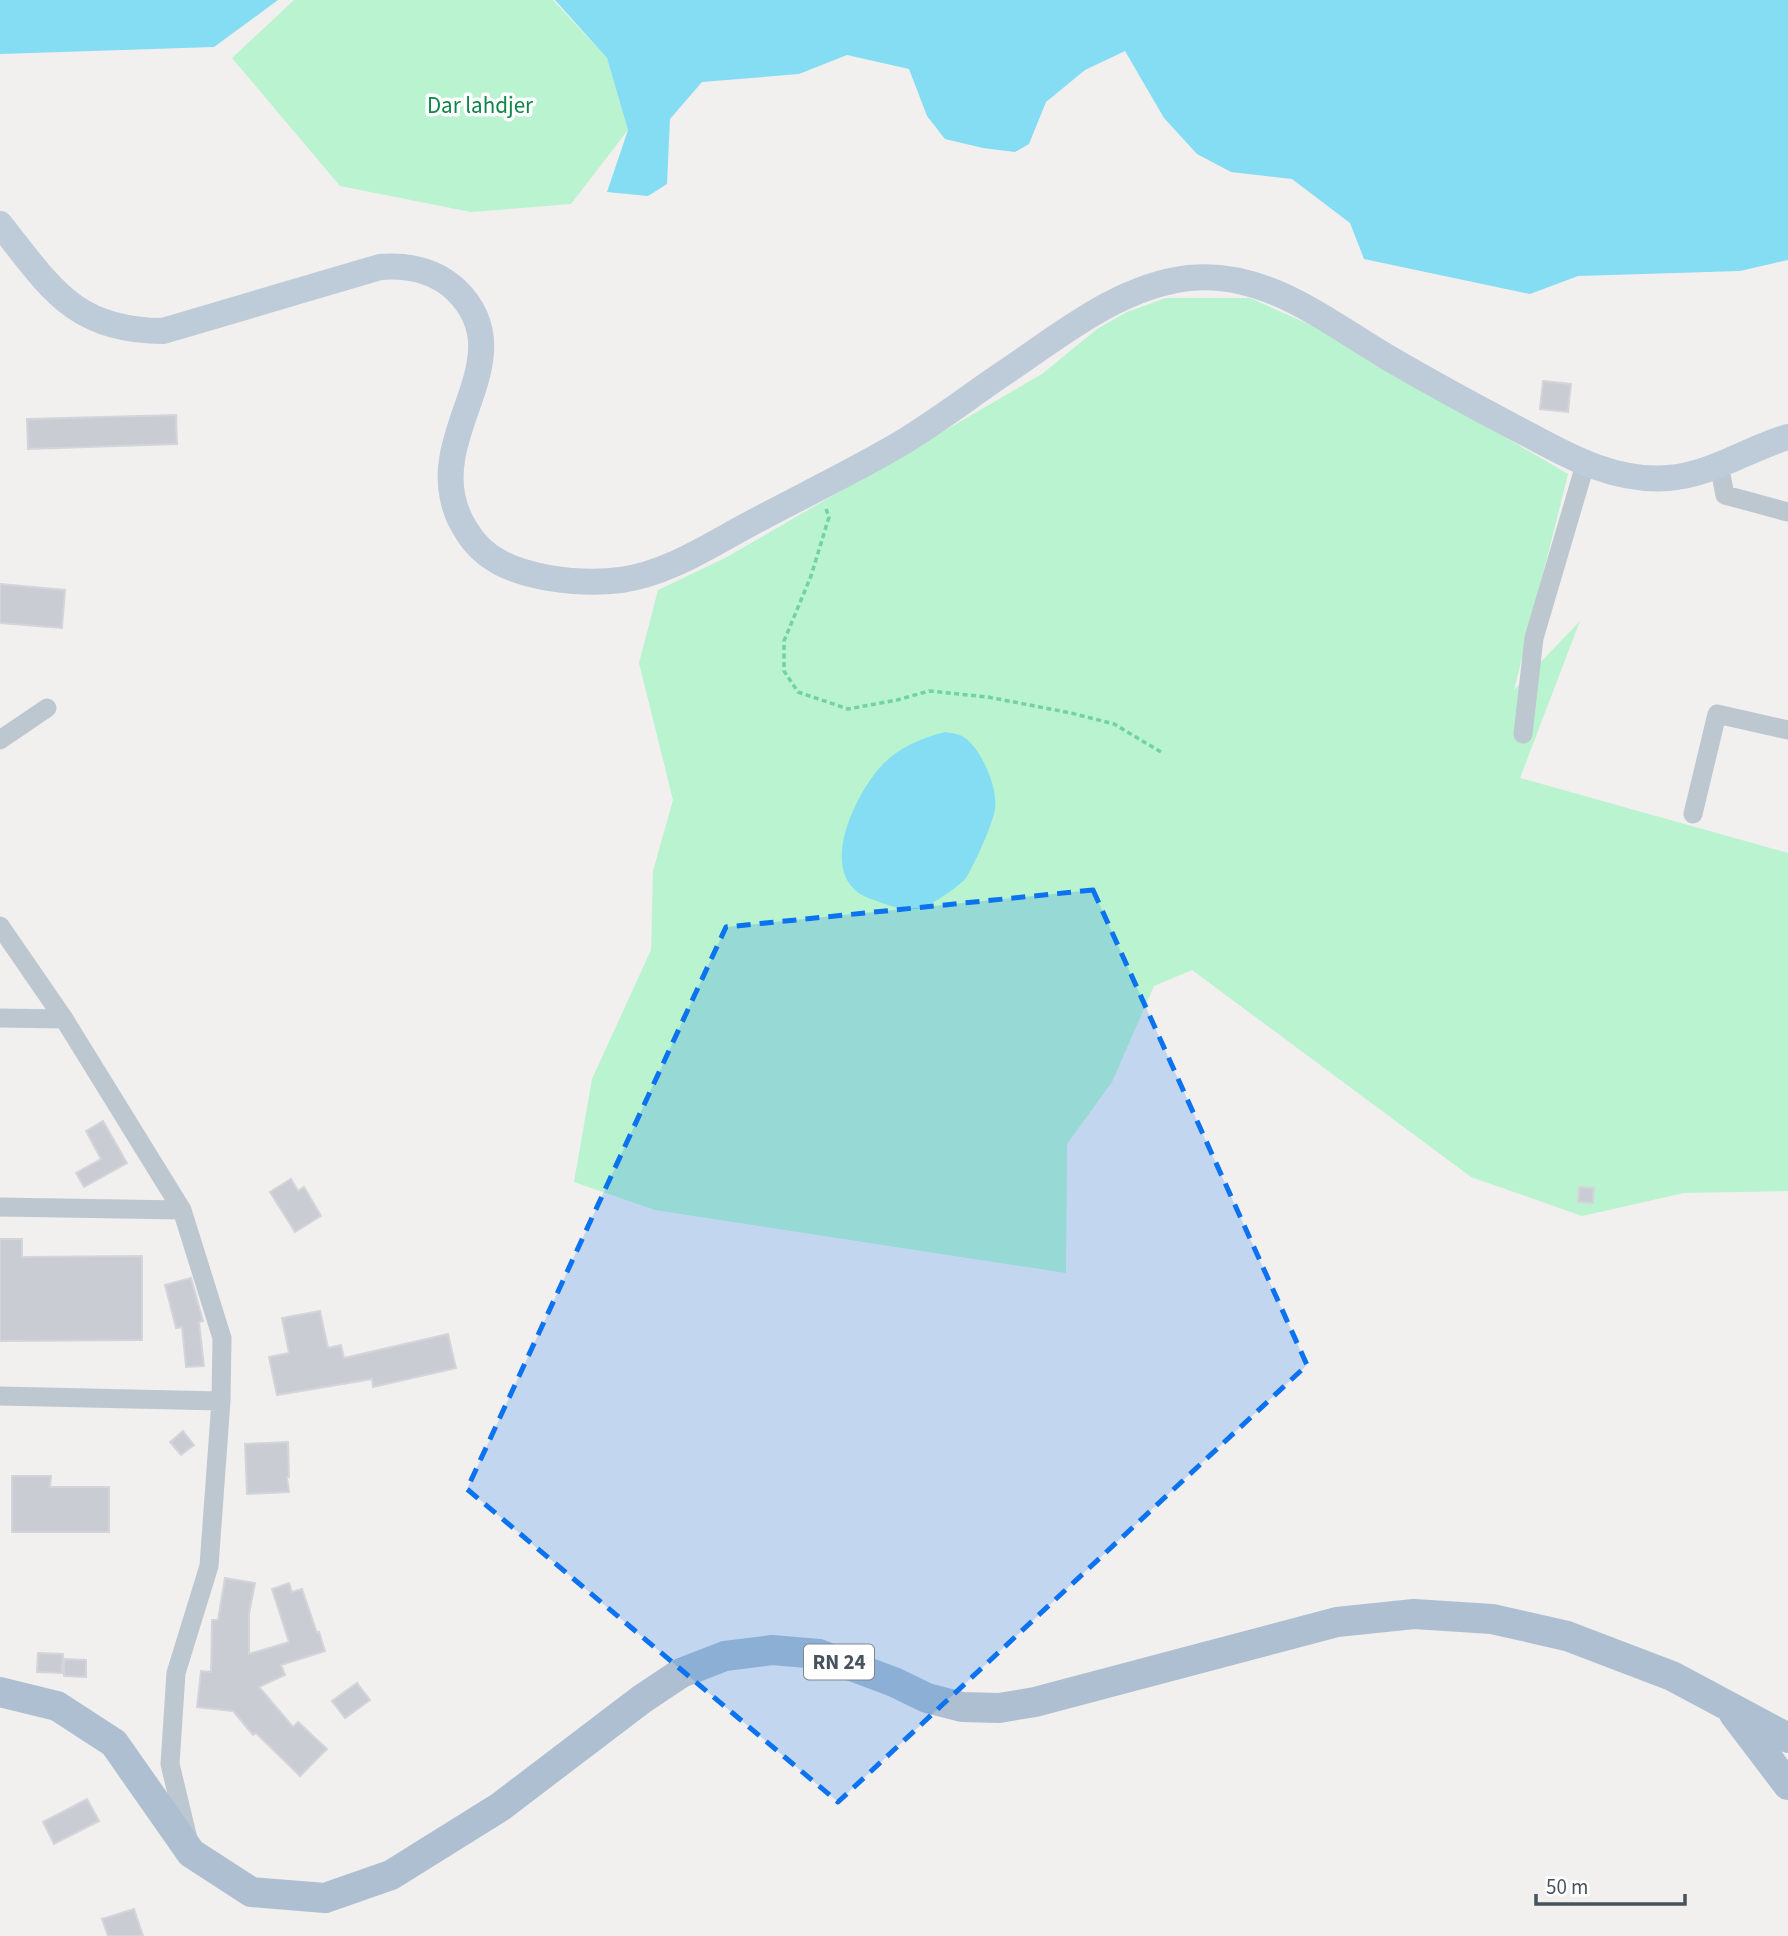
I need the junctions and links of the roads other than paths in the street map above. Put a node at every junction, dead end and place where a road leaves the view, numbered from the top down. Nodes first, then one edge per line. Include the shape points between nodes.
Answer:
1 (0, 224) edge
2 (1788, 438) edge
3 (1585, 465) junction
4 (1719, 465) junction
5 (1788, 512) edge
6 (47, 708) dead end
7 (1788, 730) edge
8 (1523, 734) dead end
9 (0, 740) edge
10 (1693, 814) dead end
11 (0, 926) edge
12 (0, 1018) edge
13 (64, 1019) junction
14 (0, 1207) edge
15 (182, 1210) junction
16 (0, 1396) edge
17 (221, 1401) junction
18 (0, 1692) edge
19 (1730, 1708) junction
20 (1788, 1738) edge
21 (1788, 1785) edge
22 (191, 1853) junction

1 - 3 street via 67,303 100,321 137,331 163,331 380,267 422,270 442,279 471,309 482,339 479,372 452,457 453,501 472,541 487,557 530,575 577,582 624,580 669,567 894,448 1100,308 1189,278 1263,286 1297,302 1459,398
2 - 4 street
3 - 4 street via 1665,479
3 - 8 street via 1534,638
4 - 5 street via 1725,495
6 - 9 street
7 - 10 street via 1717,714
11 - 13 street
12 - 13 street
13 - 15 street
14 - 15 street
15 - 17 street via 222,1338
16 - 17 street
17 - 22 street via 209,1566 176,1672 170,1764
18 - 22 main road, RN 24 via 57,1706 114,1743
19 - 20 main road, RN 24
19 - 21 main road
19 - 22 main road, RN 24 via 1672,1676 1567,1636 1466,1617 1414,1614 1337,1622 999,1708 962,1707 927,1698 819,1654 772,1650 725,1656 681,1673 500,1807 391,1875 325,1898 251,1892

